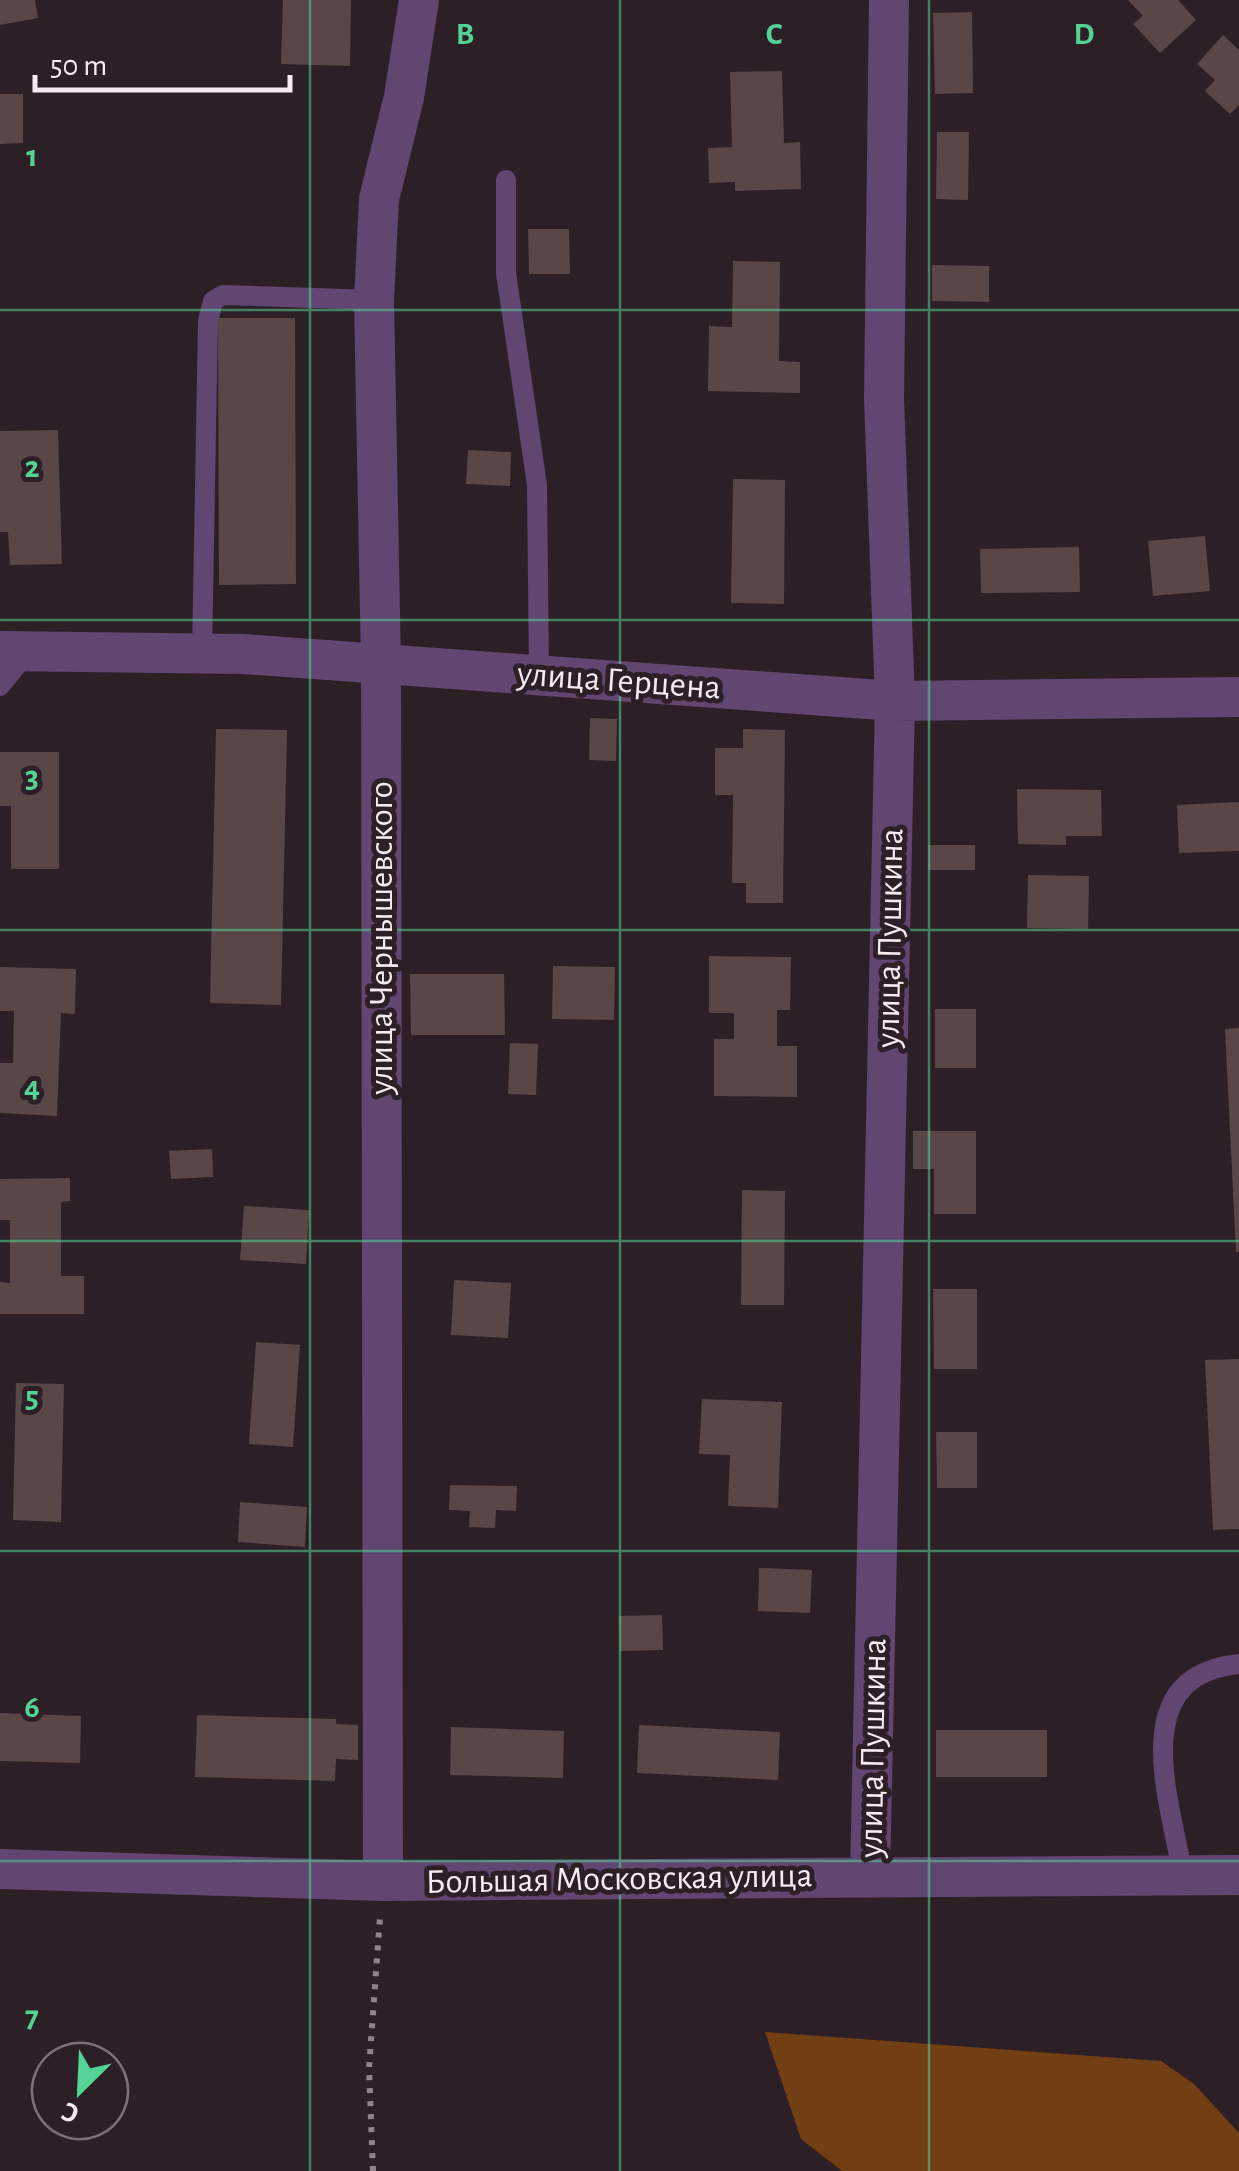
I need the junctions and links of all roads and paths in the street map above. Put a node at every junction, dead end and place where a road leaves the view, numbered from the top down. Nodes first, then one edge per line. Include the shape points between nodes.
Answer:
1 (419, 0) edge
2 (890, 0) edge
3 (506, 180) dead end
4 (374, 300) junction
5 (14, 651) edge
6 (202, 654) junction
7 (381, 664) junction
8 (539, 676) junction
9 (0, 686) edge
10 (1239, 696) edge
11 (894, 700) junction
12 (1239, 1664) edge
13 (0, 1869) edge
14 (1239, 1875) edge
15 (870, 1876) junction
16 (1183, 1877) junction
17 (383, 1881) junction
18 (374, 2171) edge

1 - 4 street, улица Чернышевского via 379,198
2 - 11 street, улица Пушкина via 884,398
3 - 8 lane via 506,273 537,485
4 - 6 lane via 223,295 212,301
4 - 7 street, улица Чернышевского
5 - 6 street, улица Герцена
5 - 9 lane
6 - 7 street, улица Герцена
7 - 8 street, улица Герцена
7 - 17 street, улица Чернышевского
8 - 11 street, улица Герцена
10 - 11 street, улица Герцена
11 - 15 street, улица Пушкина
12 - 16 lane via 1186,1682 1166,1709 1161,1738
13 - 17 street, Большая Московская улица
14 - 16 street, Большая Московская улица
15 - 16 street, Большая Московская улица
15 - 17 street, Большая Московская улица
17 - 18 path via 369,2068

